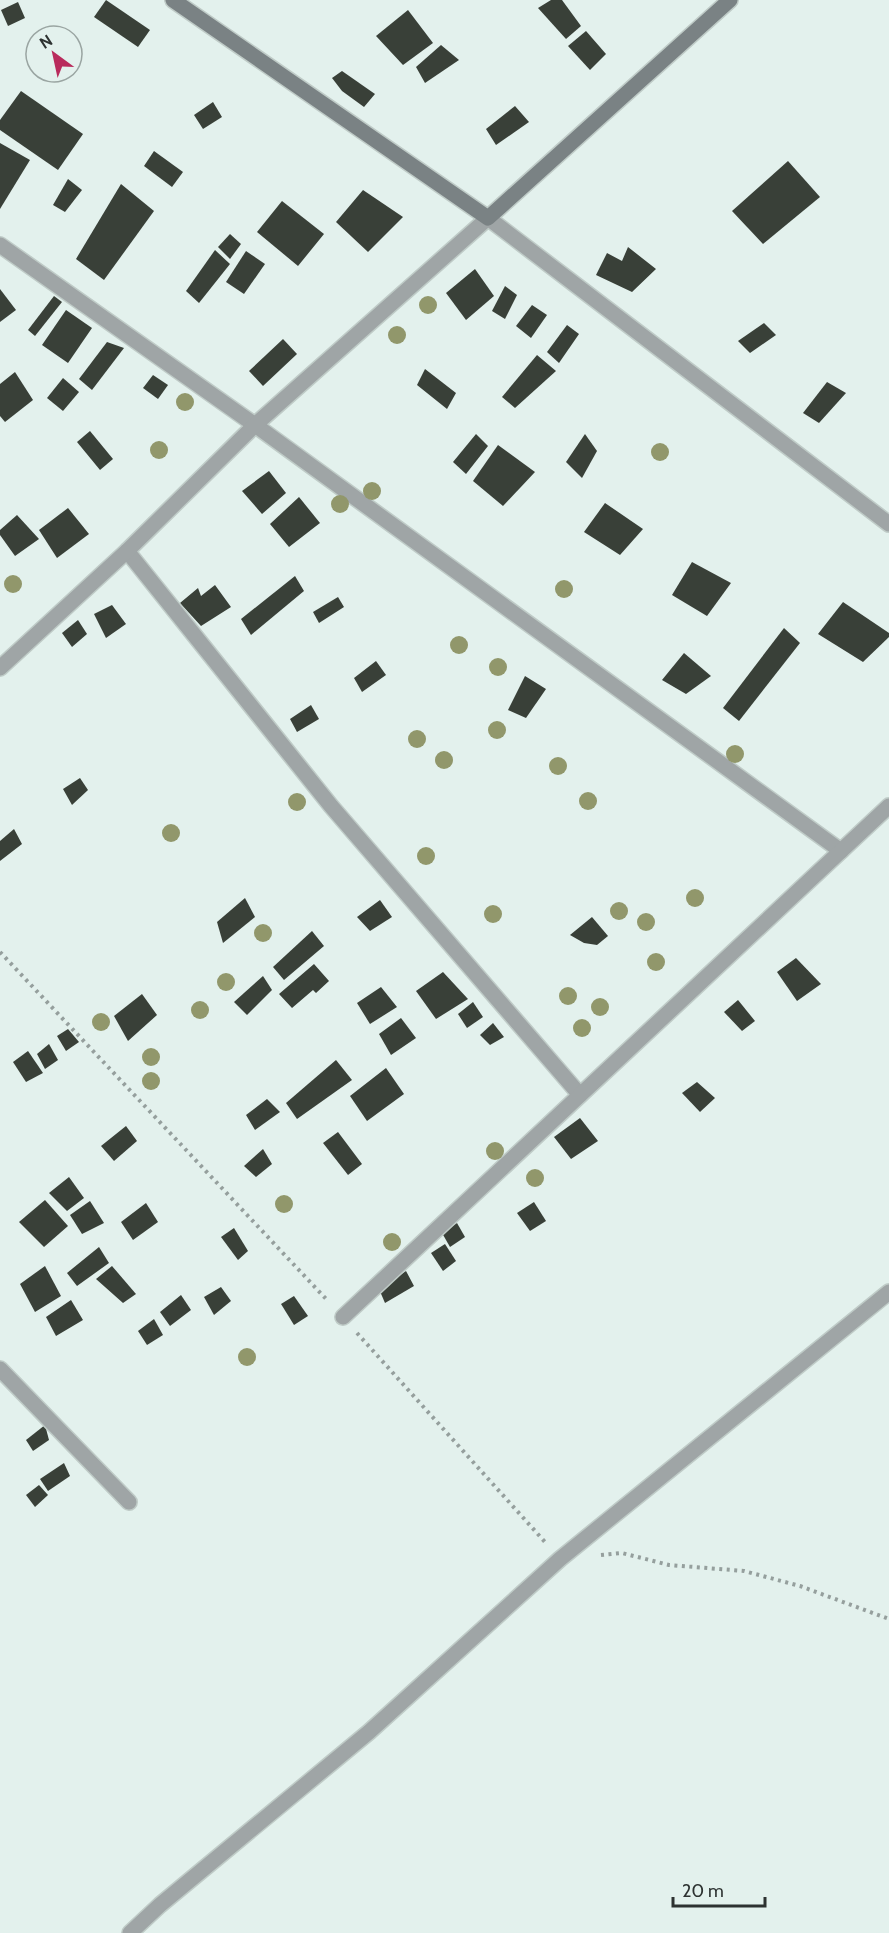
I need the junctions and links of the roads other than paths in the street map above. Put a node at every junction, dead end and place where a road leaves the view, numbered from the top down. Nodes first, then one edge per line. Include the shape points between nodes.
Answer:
1 (173, 0) edge
2 (730, 0) edge
3 (488, 218) junction
4 (2, 249) edge
5 (255, 425) junction
6 (889, 524) edge
7 (128, 551) junction
8 (0, 668) edge
9 (889, 806) edge
10 (841, 851) junction
11 (580, 1095) junction
12 (889, 1292) edge
13 (342, 1317) road end
14 (0, 1369) edge
15 (129, 1502) dead end
16 (130, 1933) edge

1 - 3 street
2 - 3 street
3 - 5 street
3 - 6 street
4 - 5 street
5 - 7 street
5 - 10 street
7 - 8 street
7 - 11 street via 331,806
9 - 10 street
10 - 11 street
11 - 13 street
12 - 16 street via 560,1559 369,1732
14 - 15 street

